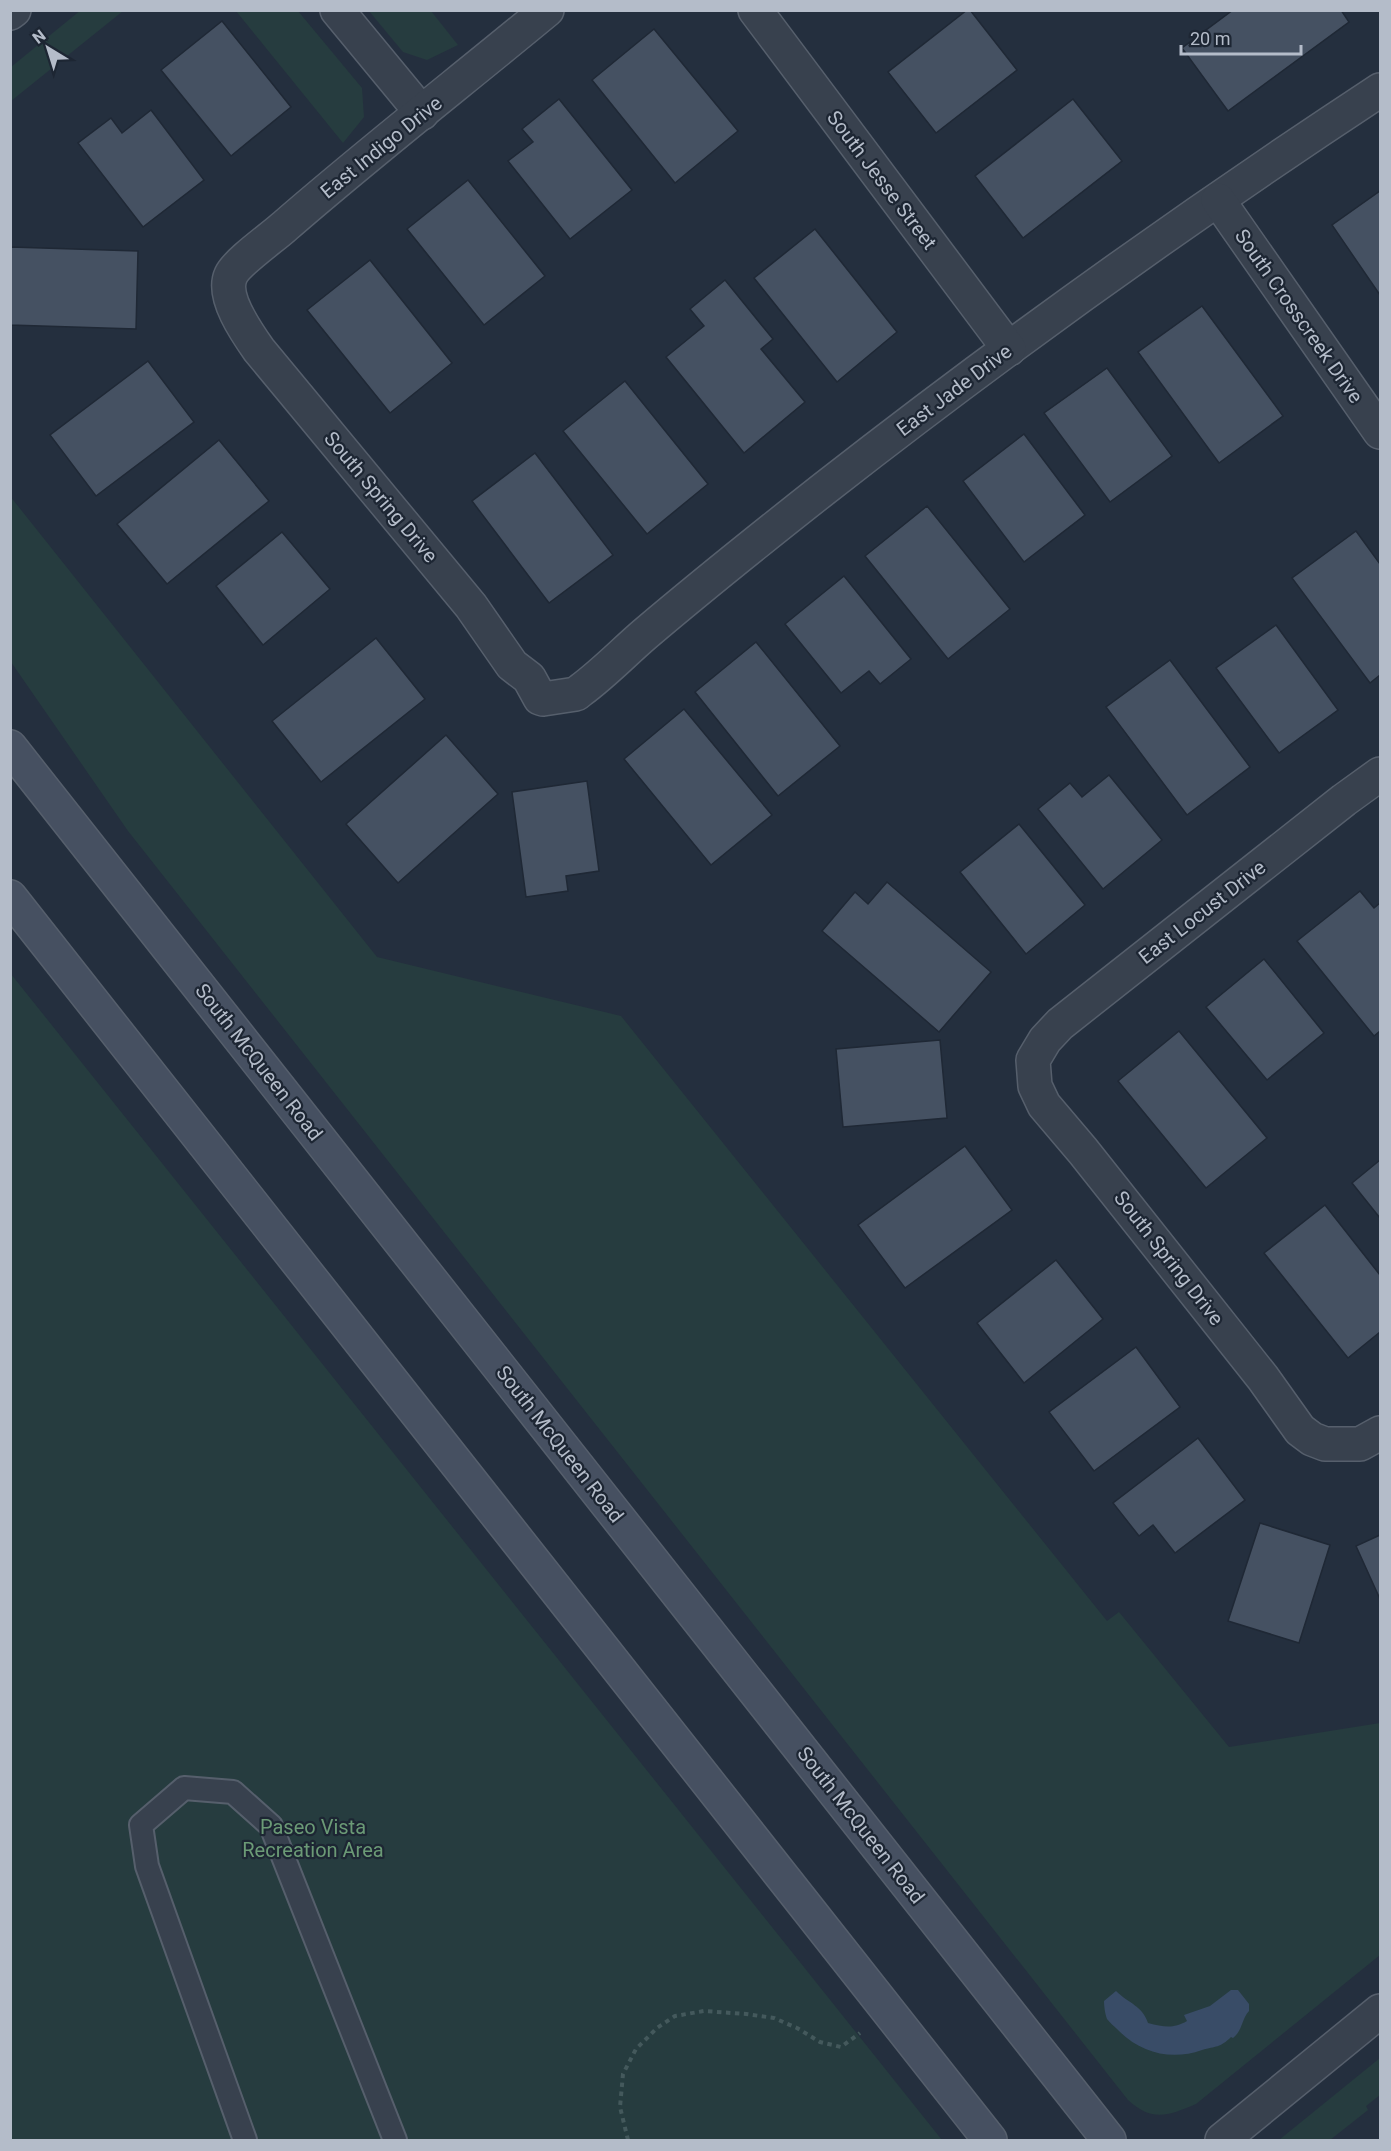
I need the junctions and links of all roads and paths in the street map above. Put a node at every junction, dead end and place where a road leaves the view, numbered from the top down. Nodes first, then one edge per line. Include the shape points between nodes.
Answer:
1 (337, 10) edge
2 (547, 10) edge
3 (755, 10) edge
4 (1380, 90) edge
5 (423, 113) junction
6 (1218, 200) junction
7 (228, 292) joint
8 (1009, 349) junction
9 (1380, 432) edge
10 (540, 698) joint
11 (10, 747) edge
12 (1380, 774) edge
13 (10, 897) edge
14 (1033, 1060) joint
15 (1380, 1433) edge
16 (888, 2011) junction
17 (1380, 2011) edge
18 (245, 2140) edge
19 (395, 2140) edge
20 (628, 2140) edge
21 (990, 2140) edge
22 (1109, 2140) edge
23 (1222, 2140) edge

1 - 5 street
2 - 5 street, East Indigo Drive
3 - 8 street, South Jesse Street
4 - 6 street, East Jade Drive
5 - 7 street, East Indigo Drive via 241,264 231,276
6 - 8 street, East Jade Drive
6 - 9 street, South Crosscreek Drive
7 - 10 street, South Spring Drive via 259,350 471,606 512,665 529,678
8 - 10 street, East Jade Drive via 797,510 576,694
11 - 22 main road, South McQueen Road
12 - 14 street, East Locust Drive via 1060,1024
13 - 16 main road
14 - 15 street, South Spring Drive via 1035,1086 1044,1105 1256,1369 1300,1430 1324,1444 1360,1444
16 - 20 path via 841,2047 820,2042 774,2018 704,2011 675,2016 636,2049 623,2074 620,2107
16 - 21 main road
17 - 23 street
18 - 19 lane via 147,1866 141,1825 184,1788 232,1791 271,1826

